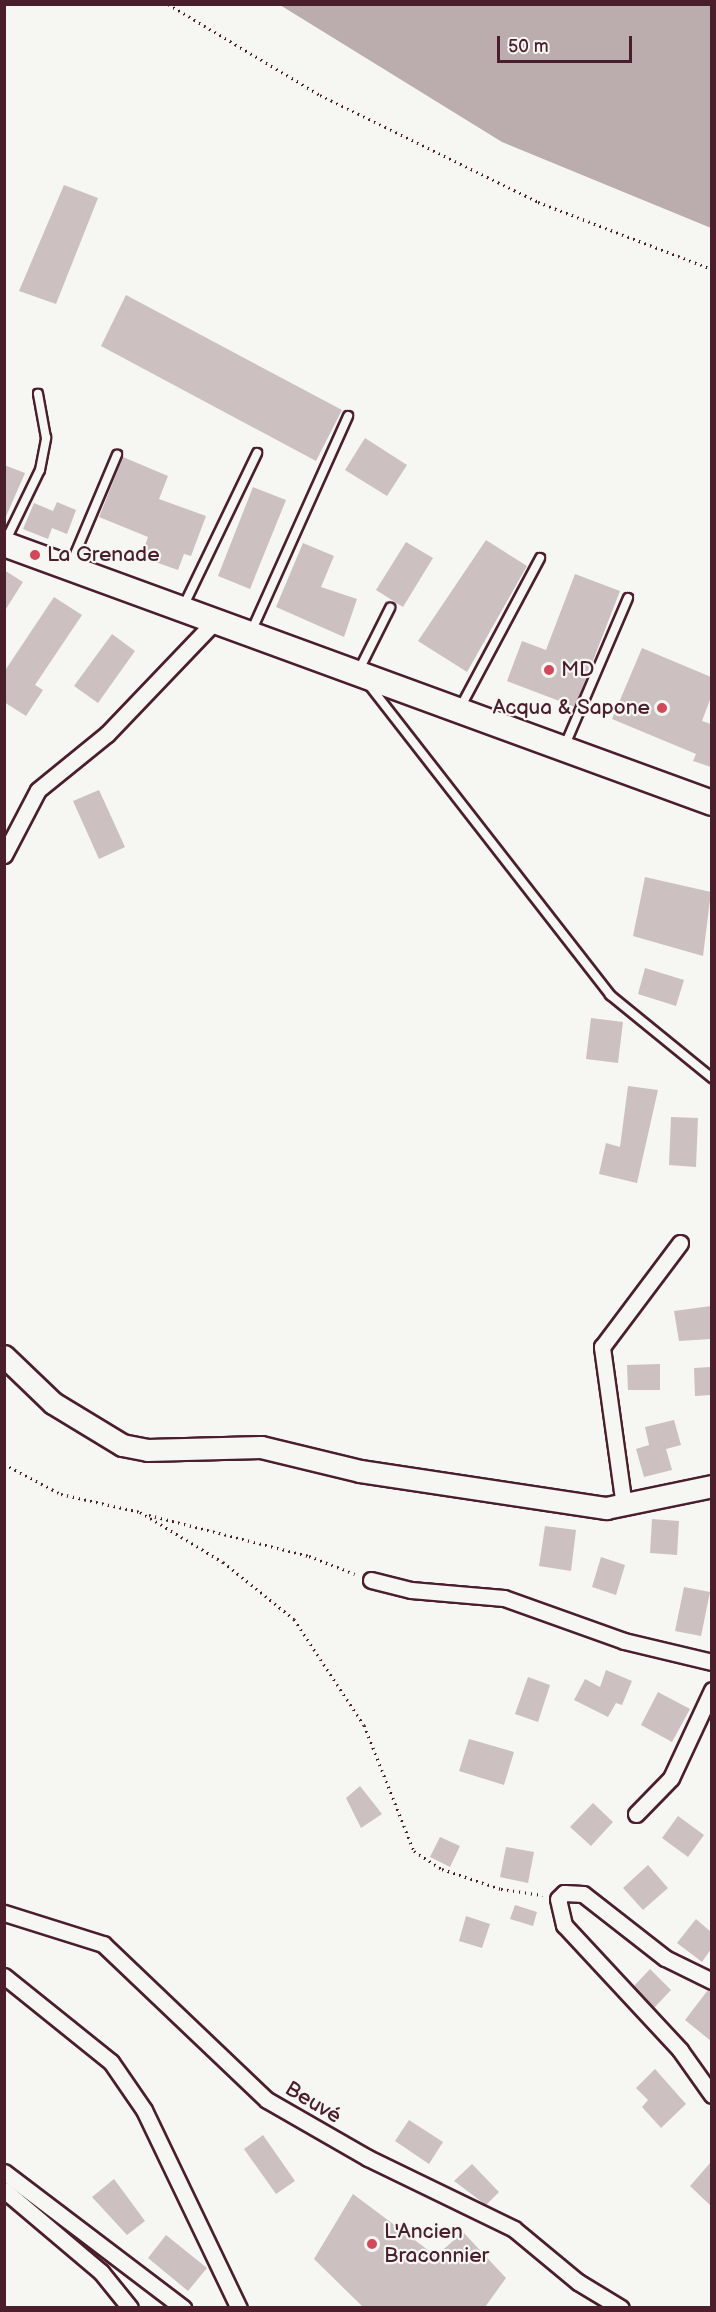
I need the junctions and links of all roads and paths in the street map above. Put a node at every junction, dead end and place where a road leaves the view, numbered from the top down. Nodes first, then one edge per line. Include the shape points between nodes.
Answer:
1 (168, 4) edge
2 (711, 269) edge
3 (38, 394) dead end
4 (348, 416) dead end
5 (257, 453) dead end
6 (117, 455) dead end
7 (4, 543) edge
8 (540, 558) dead end
9 (69, 567) junction
10 (628, 598) dead end
11 (182, 608) junction
12 (390, 608) dead end
13 (215, 621) junction
14 (250, 633) junction
15 (358, 673) junction
16 (459, 710) junction
17 (565, 747) junction
18 (711, 803) edge
19 (4, 855) edge
20 (711, 1078) edge
21 (680, 1243) dead end
22 (4, 1356) edge
23 (4, 1464) edge
24 (711, 1486) edge
25 (624, 1506) junction
26 (140, 1512) junction
27 (371, 1580) joint
28 (711, 1662) edge
29 (711, 1690) edge
30 (636, 1814) dead end
31 (558, 1899) junction
32 (4, 1913) edge
33 (4, 1976) edge
34 (711, 1981) edge
35 (711, 2095) edge
36 (4, 2172) edge
37 (4, 2190) edge
38 (130, 2307) edge
39 (183, 2307) edge
40 (239, 2307) edge
41 (621, 2307) edge

1 - 2 path via 320,95 538,202
3 - 7 lane via 46,438 40,470
4 - 14 lane
5 - 11 lane
6 - 9 lane
7 - 9 main road
8 - 16 lane
9 - 11 main road
10 - 17 lane
11 - 13 main road
12 - 15 lane
13 - 14 main road
13 - 19 street via 107,734 38,790
14 - 15 main road
15 - 16 main road
15 - 20 lane via 428,756 610,995
16 - 17 main road
17 - 18 main road
21 - 25 street via 602,1347
22 - 25 street via 53,1403 122,1445 147,1450 261,1447 360,1470 567,1505
23 - 26 path via 61,1494
24 - 25 street
26 - 27 path via 192,1530 309,1556
26 - 31 path via 224,1562 294,1619 364,1725 414,1851 442,1869
27 - 28 street via 411,1590 504,1598 624,1641
29 - 30 street via 671,1778
31 - 34 street via 564,1893 583,1894 665,1958
31 - 35 street via 564,1924 680,2050
32 - 41 street, Beuvé via 103,1944 267,2100 339,2143 514,2229 578,2282
33 - 40 street via 111,2062 144,2110
36 - 39 street
37 - 38 street via 100,2272

